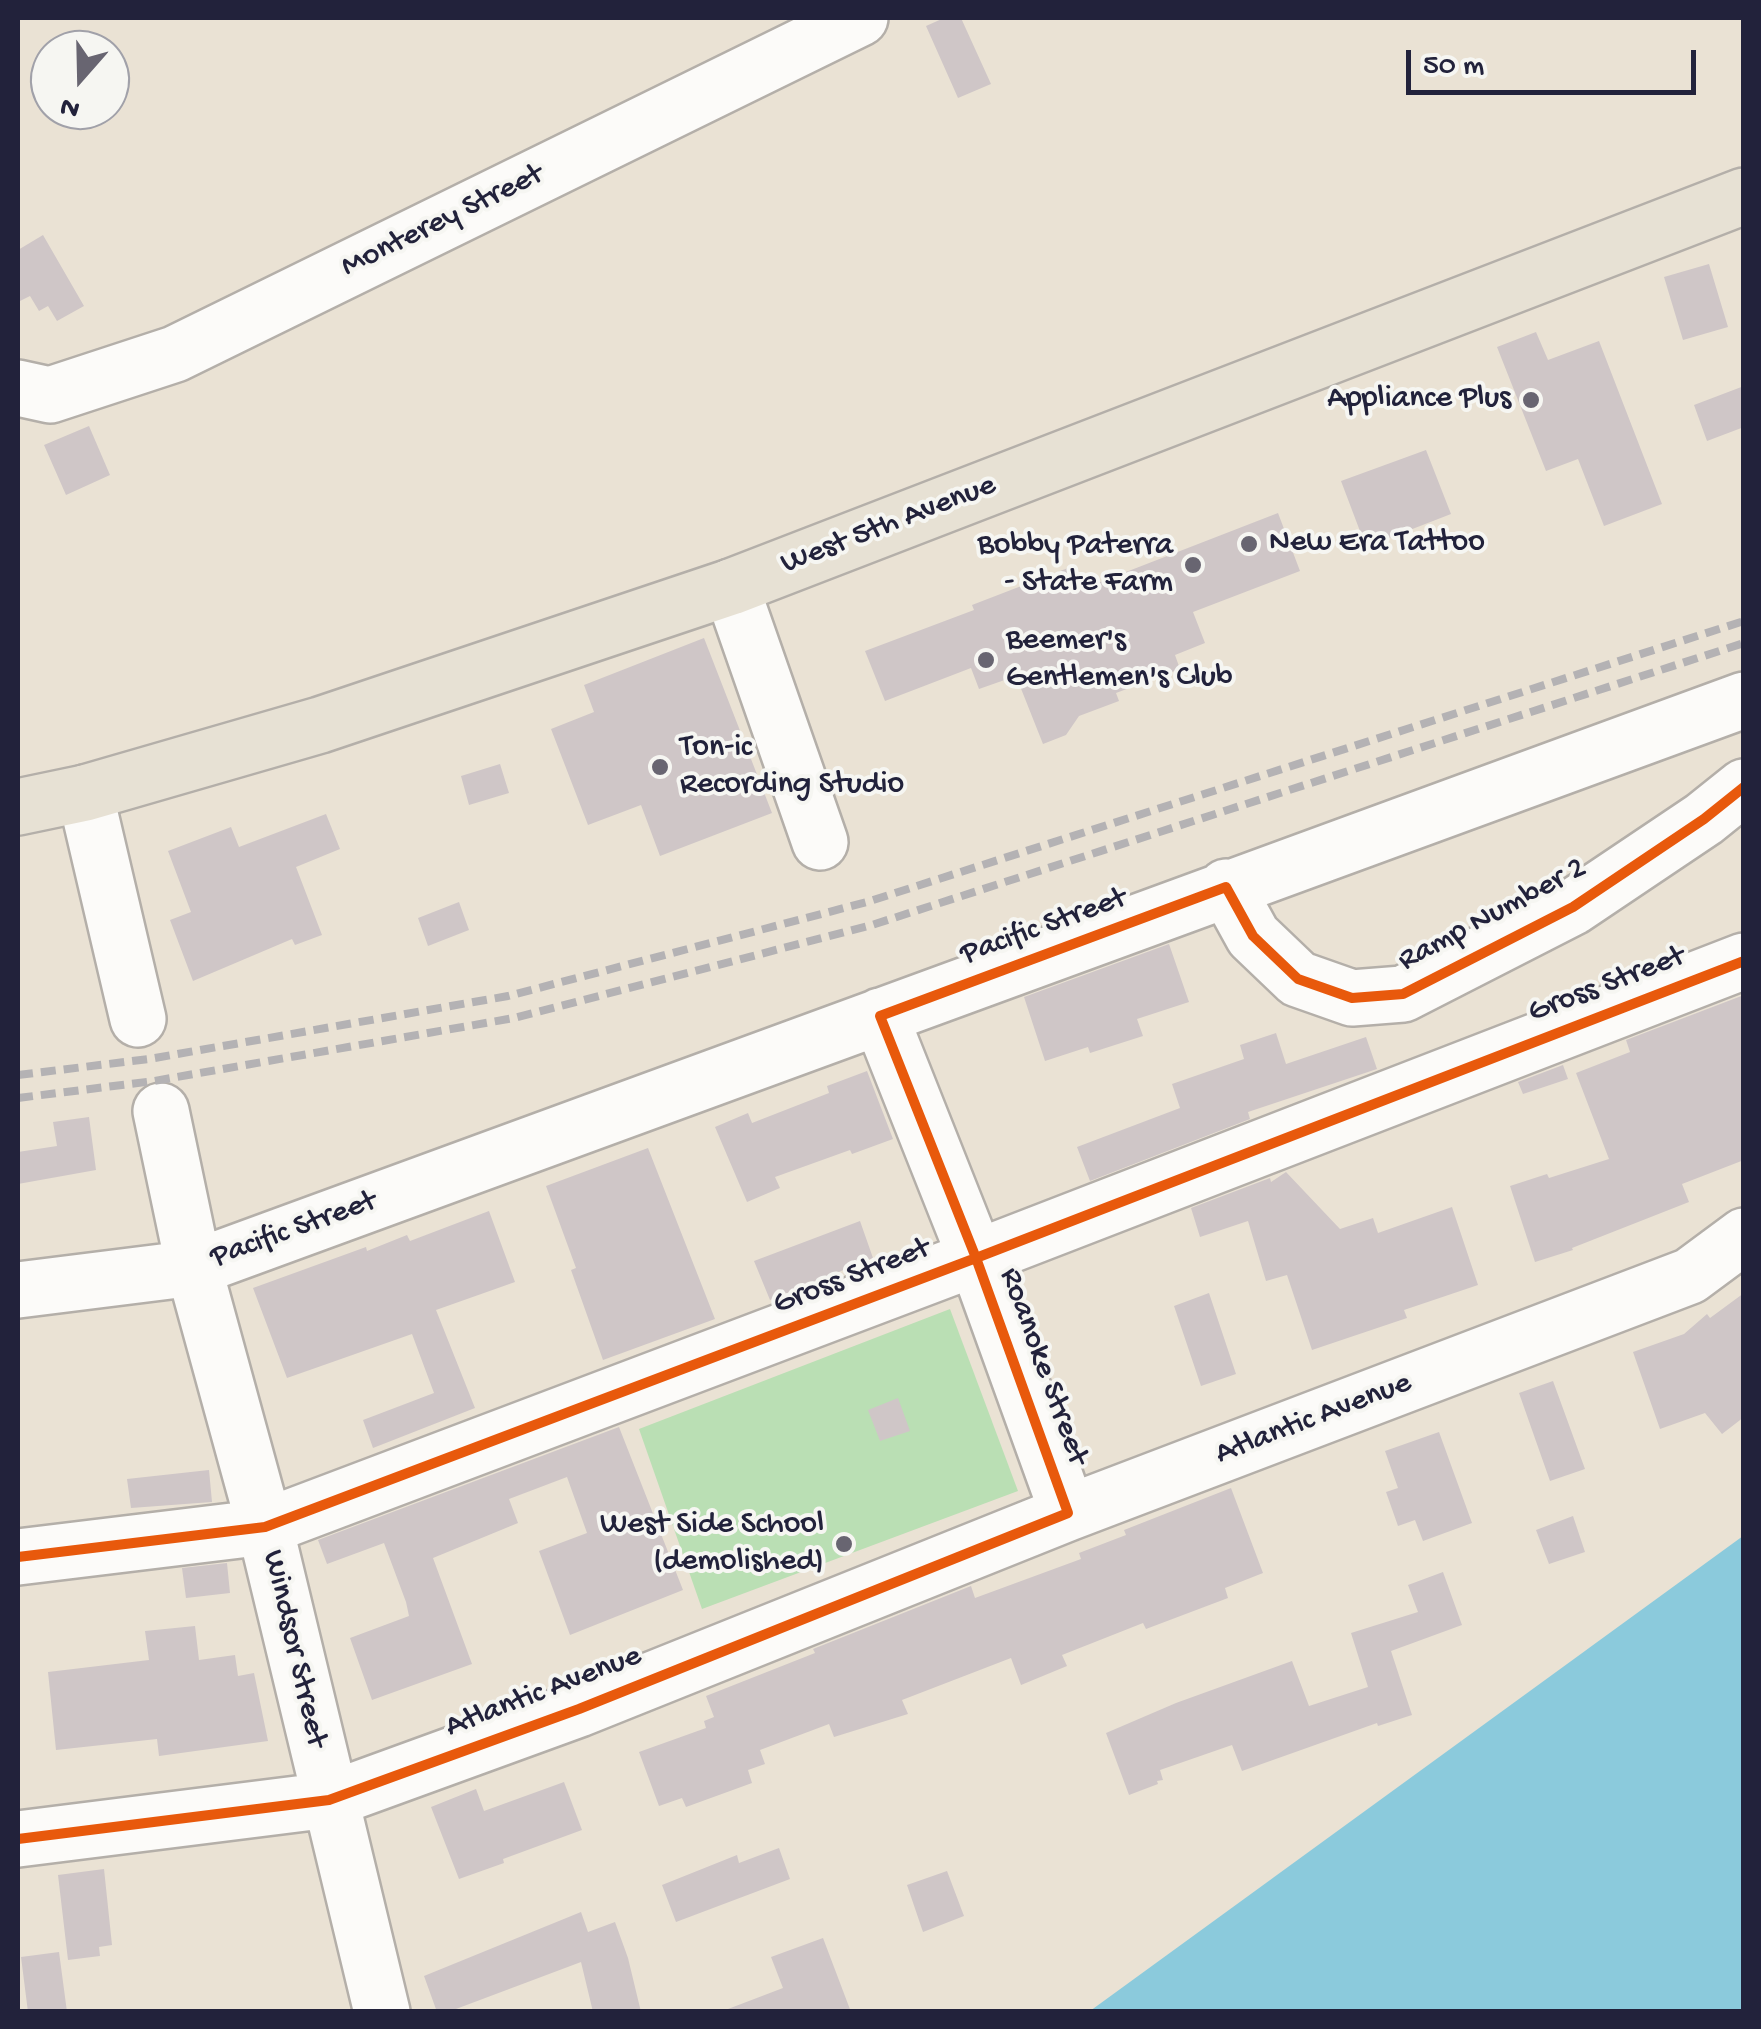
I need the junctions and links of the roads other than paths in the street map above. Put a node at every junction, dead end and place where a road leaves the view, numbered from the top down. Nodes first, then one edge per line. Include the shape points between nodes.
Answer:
1 (860, 18) edge
2 (1744, 196) edge
3 (18, 388) edge
4 (731, 587) junction
5 (1744, 700) edge
6 (85, 792) junction
7 (1724, 803) edge
8 (18, 806) edge
9 (820, 842) dead end
10 (1226, 887) junction
11 (1744, 960) edge
12 (880, 1016) junction
13 (138, 1019) dead end
14 (161, 1112) dead end
15 (1744, 1236) edge
16 (976, 1258) junction
17 (194, 1268) junction
18 (18, 1290) edge
19 (1068, 1513) junction
20 (265, 1528) junction
21 (18, 1557) edge
22 (329, 1800) junction
23 (18, 1840) edge
24 (382, 2012) edge

1 - 3 street, Monterey Street via 175,354 50,395
2 - 4 main road, West 5th Avenue
4 - 6 main road, West 5th Avenue via 320,725
4 - 9 street
5 - 10 street, Pacific Street
6 - 8 main road, West 5th Avenue
6 - 13 street
7 - 10 street, Ramp Number 2 via 1574,907 1402,994 1352,998 1298,980 1253,936
10 - 12 street, Pacific Street
11 - 16 street, Gross Street
12 - 16 street, Roanoke Street
12 - 17 street, Pacific Street
14 - 17 street, Windsor Street
15 - 19 street, Atlantic Avenue via 1690,1276
16 - 19 street, Roanoke Street
16 - 20 street, Gross Street
17 - 18 street, Pacific Street
17 - 20 street, Windsor Street
19 - 22 street, Atlantic Avenue via 579,1709
20 - 21 street, Gross Street
20 - 22 street, Windsor Street
22 - 23 street, Atlantic Avenue
22 - 24 street, Windsor Street

